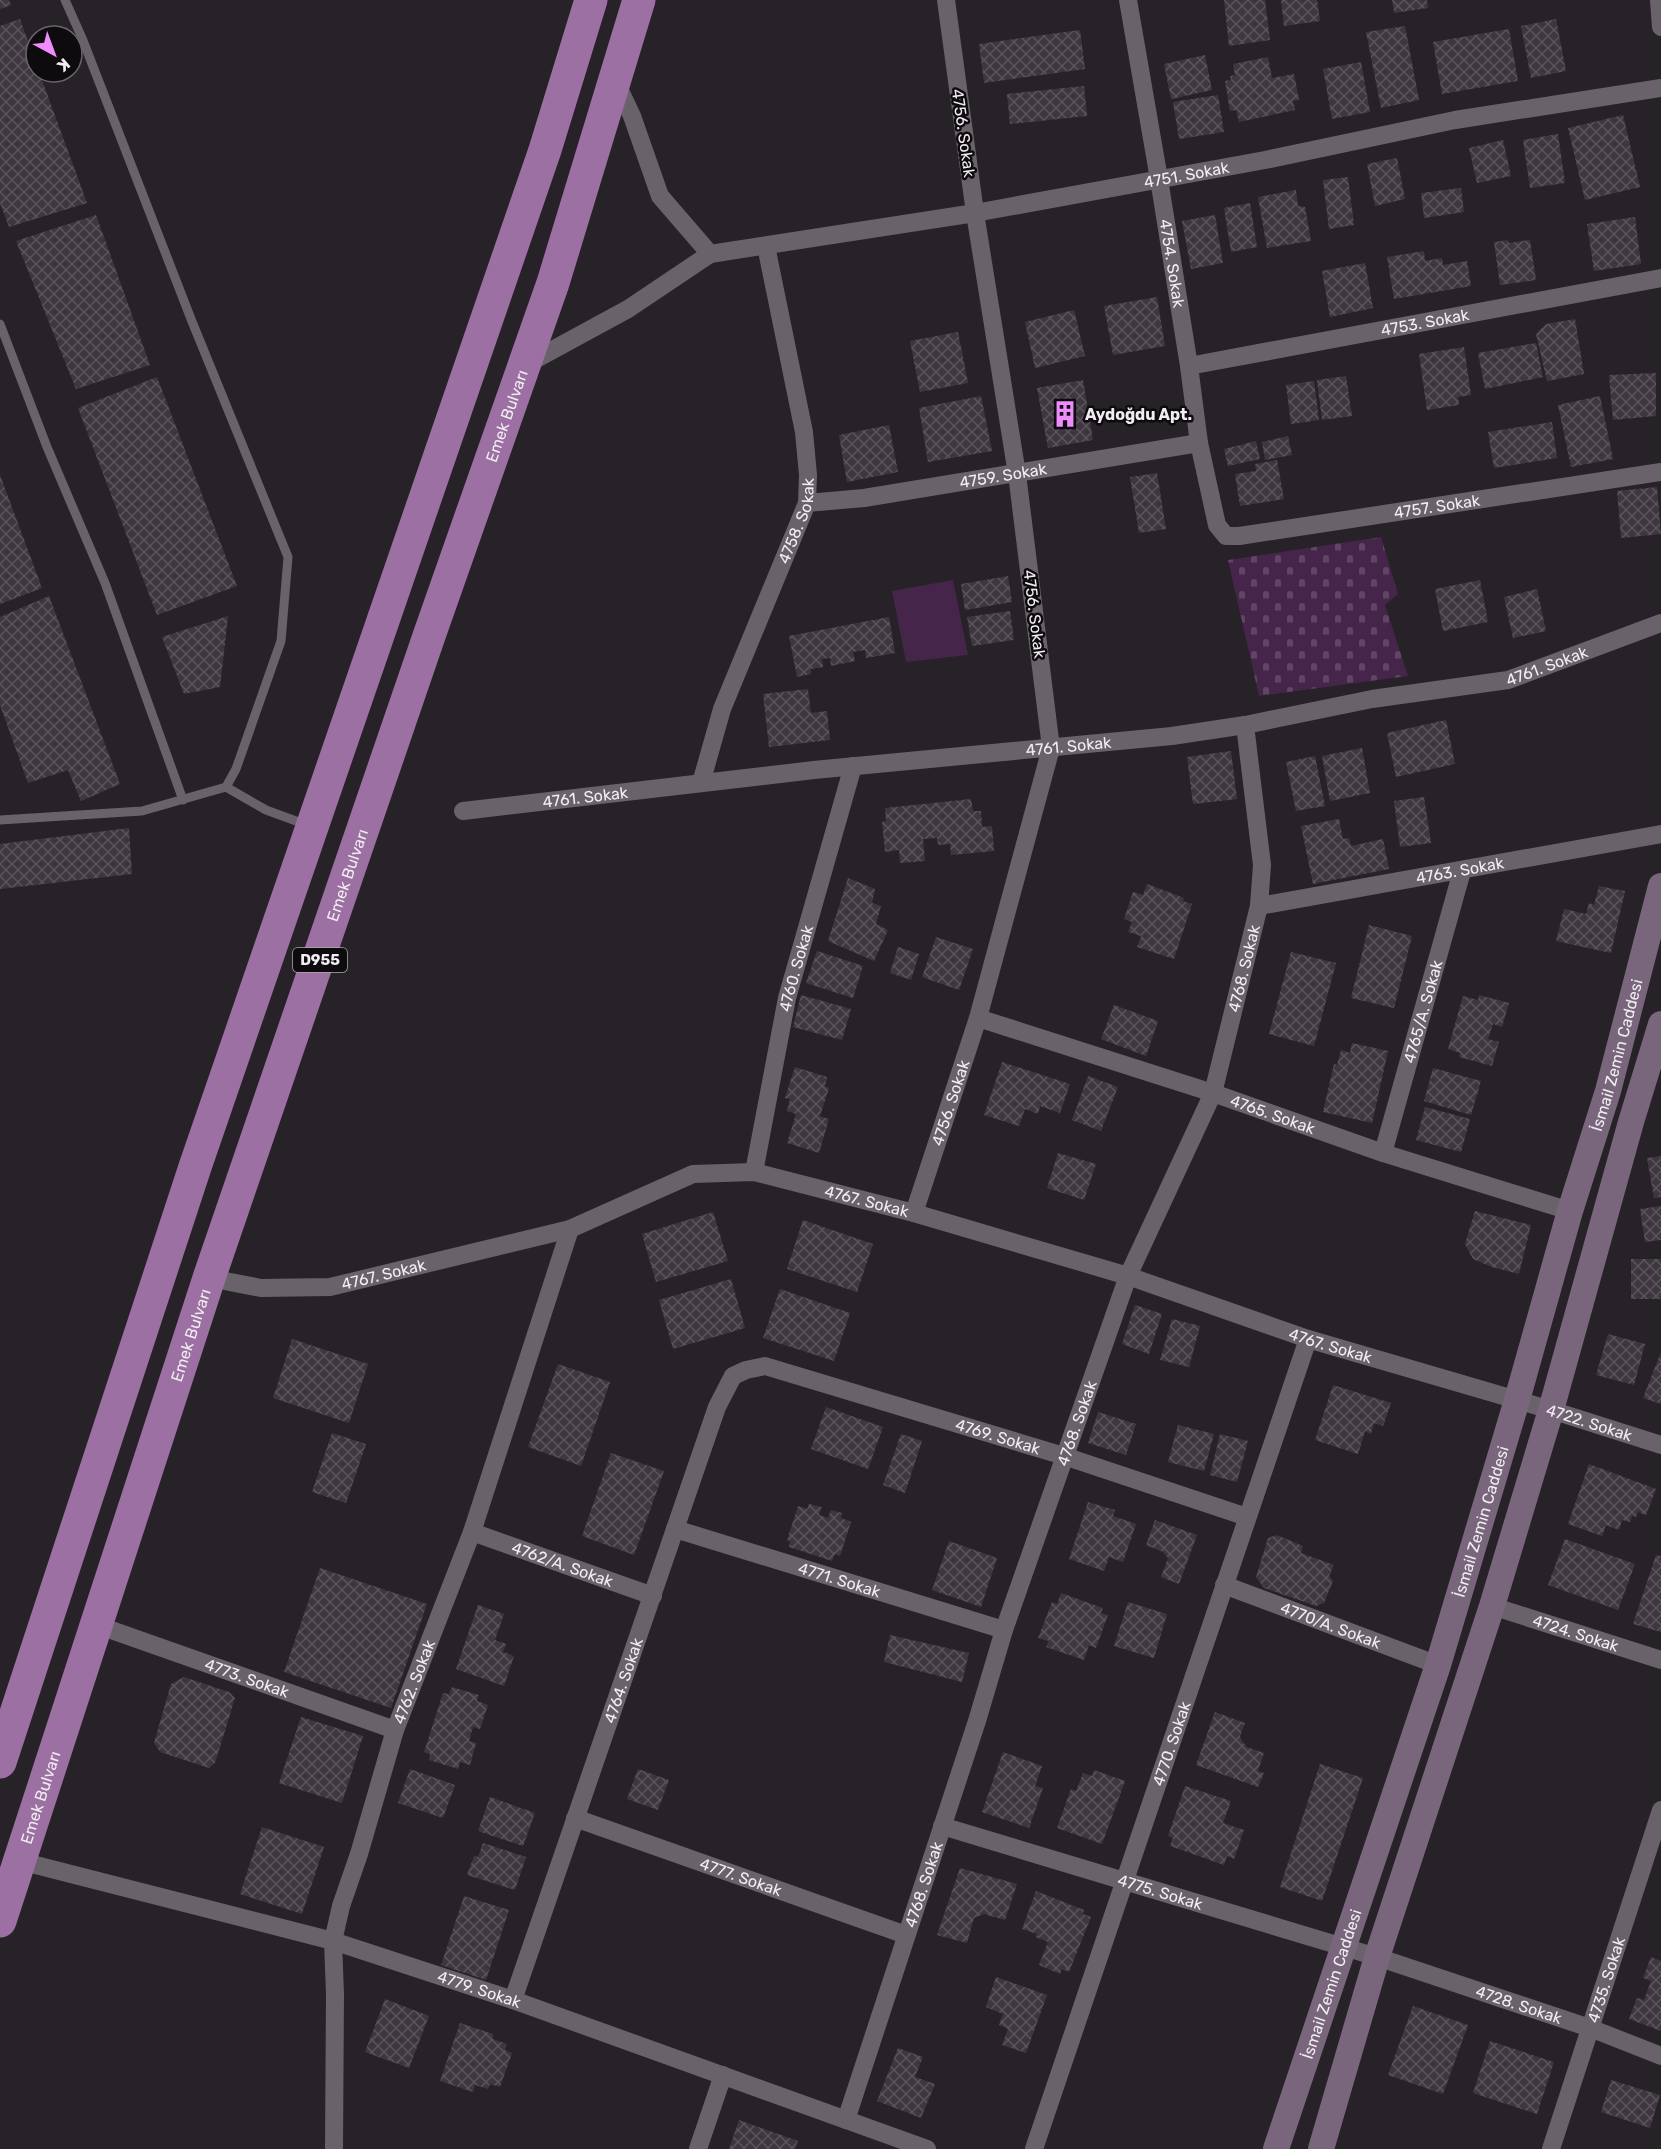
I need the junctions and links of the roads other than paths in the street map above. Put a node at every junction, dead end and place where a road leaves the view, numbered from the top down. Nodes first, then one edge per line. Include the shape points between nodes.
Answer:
1 (65, 0) edge
2 (591, 0) edge
3 (639, 0) edge
4 (946, 0) edge
5 (1128, 0) edge
6 (1659, 0) edge
7 (1661, 27) edge
8 (615, 80) junction
9 (1661, 88) edge
10 (1159, 179) junction
11 (975, 213) junction
12 (766, 246) junction
13 (710, 254) junction
14 (1661, 278) edge
15 (0, 324) edge
16 (524, 366) junction
17 (1189, 366) junction
18 (1199, 443) junction
19 (1661, 472) edge
20 (1017, 474) junction
21 (807, 503) junction
22 (1217, 525) joint
23 (1661, 623) edge
24 (1245, 725) junction
25 (1052, 748) junction
26 (853, 766) junction
27 (701, 783) junction
28 (226, 787) junction
29 (183, 800) junction
30 (464, 811) dead end
31 (0, 820) edge
32 (312, 827) junction
33 (1661, 834) edge
34 (1462, 871) junction
35 (1661, 886) edge
36 (1259, 906) junction
37 (978, 1018) junction
38 (1661, 1024) edge
39 (1213, 1093) junction
40 (1383, 1153) junction
41 (754, 1172) junction
42 (1570, 1211) junction
43 (914, 1213) junction
44 (570, 1229) junction
45 (1128, 1276) junction
46 (209, 1278) junction
47 (1308, 1339) junction
48 (746, 1370) joint
49 (1517, 1400) junction
50 (1551, 1410) junction
51 (1661, 1445) edge
52 (1064, 1456) junction
53 (1247, 1517) junction
54 (675, 1529) junction
55 (472, 1532) junction
56 (1224, 1585) junction
57 (653, 1596) junction
58 (1492, 1606) junction
59 (97, 1625) junction
60 (1004, 1630) junction
61 (1661, 1660) edge
62 (1438, 1665) junction
63 (396, 1730) junction
64 (0, 1762) edge
65 (1661, 1810) edge
66 (575, 1818) junction
67 (942, 1826) junction
68 (20, 1861) junction
69 (1125, 1880) junction
70 (0, 1921) edge
71 (906, 1935) junction
72 (333, 1941) junction
73 (1342, 1948) junction
74 (1377, 1957) junction
75 (513, 2000) junction
76 (1590, 2028) junction
77 (1661, 2056) edge
78 (723, 2075) junction
79 (846, 2120) junction
80 (335, 2149) edge
81 (698, 2149) edge
82 (927, 2149) edge
83 (1034, 2149) edge
84 (1275, 2149) edge
85 (1321, 2149) edge
86 (1551, 2149) edge

1 - 28 lane via 288,557 281,641 236,769
2 - 32 highway, D955 via 545,150
3 - 8 highway, Emek Bulvarı / D955
4 - 11 street, 4756. Sokak
5 - 10 street, 4754. Sokak
6 - 7 street
8 - 13 street via 660,196
8 - 16 highway, Emek Bulvarı / D955
9 - 10 street, 4751. Sokak via 1455,120
10 - 11 street, 4751. Sokak
10 - 17 street, 4754. Sokak
11 - 12 street, 4751. Sokak
11 - 20 street, 4756. Sokak
12 - 13 street, 4751. Sokak
12 - 21 street, 4758. Sokak via 804,432
13 - 16 street via 628,309
14 - 17 street, 4753. Sokak
15 - 29 lane via 46,447 105,583
16 - 46 highway, Emek Bulvarı / D955
17 - 18 street, 4754. Sokak
18 - 20 street, 4759. Sokak
18 - 22 street, 4754. Sokak
19 - 22 street, 4757. Sokak via 1239,536 1226,536
20 - 21 street, 4759. Sokak
20 - 25 street, 4756. Sokak
21 - 27 street, 4758. Sokak via 722,709
23 - 24 street, 4761. Sokak via 1508,680 1372,699
24 - 25 street, 4761. Sokak
24 - 36 street, 4768. Sokak via 1262,865
25 - 26 street, 4761. Sokak
25 - 37 street, 4756. Sokak
26 - 27 street, 4761. Sokak
26 - 41 street, 4760. Sokak via 787,998
27 - 30 street, 4761. Sokak
28 - 29 lane
28 - 32 lane via 266,810
29 - 31 lane via 142,811
32 - 64 highway, D955 via 195,1167
33 - 34 street, 4763. Sokak
34 - 36 street, 4763. Sokak
34 - 40 street, 4765/A. Sokak
35 - 42 main road, İsmail Zemin Caddesi via 1608,1091
36 - 39 street, 4768. Sokak
37 - 39 street, 4765. Sokak
37 - 43 street, 4756. Sokak
38 - 50 main road, İsmail Zemin Caddesi
39 - 40 street, 4765. Sokak
39 - 45 street, 4768. Sokak
40 - 42 street, 4765. Sokak
41 - 43 street, 4767. Sokak
41 - 44 street, 4767. Sokak via 693,1174
42 - 49 main road, İsmail Zemin Caddesi
43 - 45 street, 4767. Sokak
44 - 46 street, 4767. Sokak via 330,1287 261,1288
44 - 55 street, 4762. Sokak
45 - 47 street, 4767. Sokak
45 - 52 street, 4768. Sokak
46 - 59 highway, Emek Bulvarı / D955
47 - 49 street, 4767. Sokak
47 - 53 street, 4770. Sokak
48 - 52 street, 4769. Sokak via 765,1366
48 - 54 street, 4764. Sokak via 733,1376 717,1407
49 - 50 street, 4722. Sokak
49 - 62 main road, İsmail Zemin Caddesi
50 - 51 street, 4722. Sokak
50 - 58 main road, İsmail Zemin Caddesi
52 - 53 street, 4769. Sokak
52 - 60 street, 4768. Sokak
53 - 56 street, 4770. Sokak
54 - 57 street, 4764. Sokak
54 - 60 street, 4771. Sokak
55 - 57 street, 4762/A. Sokak
55 - 63 street, 4762. Sokak
56 - 62 street, 4770/A. Sokak
56 - 69 street, 4770. Sokak
57 - 66 street, 4764. Sokak
58 - 61 street, 4724. Sokak
58 - 74 main road, İsmail Zemin Caddesi
59 - 63 street, 4773. Sokak
59 - 68 highway, Emek Bulvarı / D955
60 - 67 street, 4768. Sokak
62 - 73 main road, İsmail Zemin Caddesi
63 - 72 street, 4762. Sokak
65 - 76 street, 4735. Sokak
66 - 71 street, 4777. Sokak
66 - 75 street, 4764. Sokak
67 - 69 street, 4775. Sokak
67 - 71 street, 4768. Sokak
68 - 70 highway, Emek Bulvarı / D955
68 - 72 street, 4779. Sokak
69 - 73 street, 4775. Sokak
69 - 83 street, 4770. Sokak
71 - 79 street, 4768. Sokak
72 - 75 street, 4779. Sokak
72 - 80 street, 4762. Sokak
73 - 74 street, 4775. Sokak
73 - 84 main road, İsmail Zemin Caddesi
74 - 76 street, 4728. Sokak
74 - 85 main road, İsmail Zemin Caddesi
75 - 78 street, 4779. Sokak
76 - 77 street, 4728. Sokak
76 - 86 street, 4735. Sokak
78 - 79 street, 4779. Sokak
78 - 81 street
79 - 82 street, 4779. Sokak

